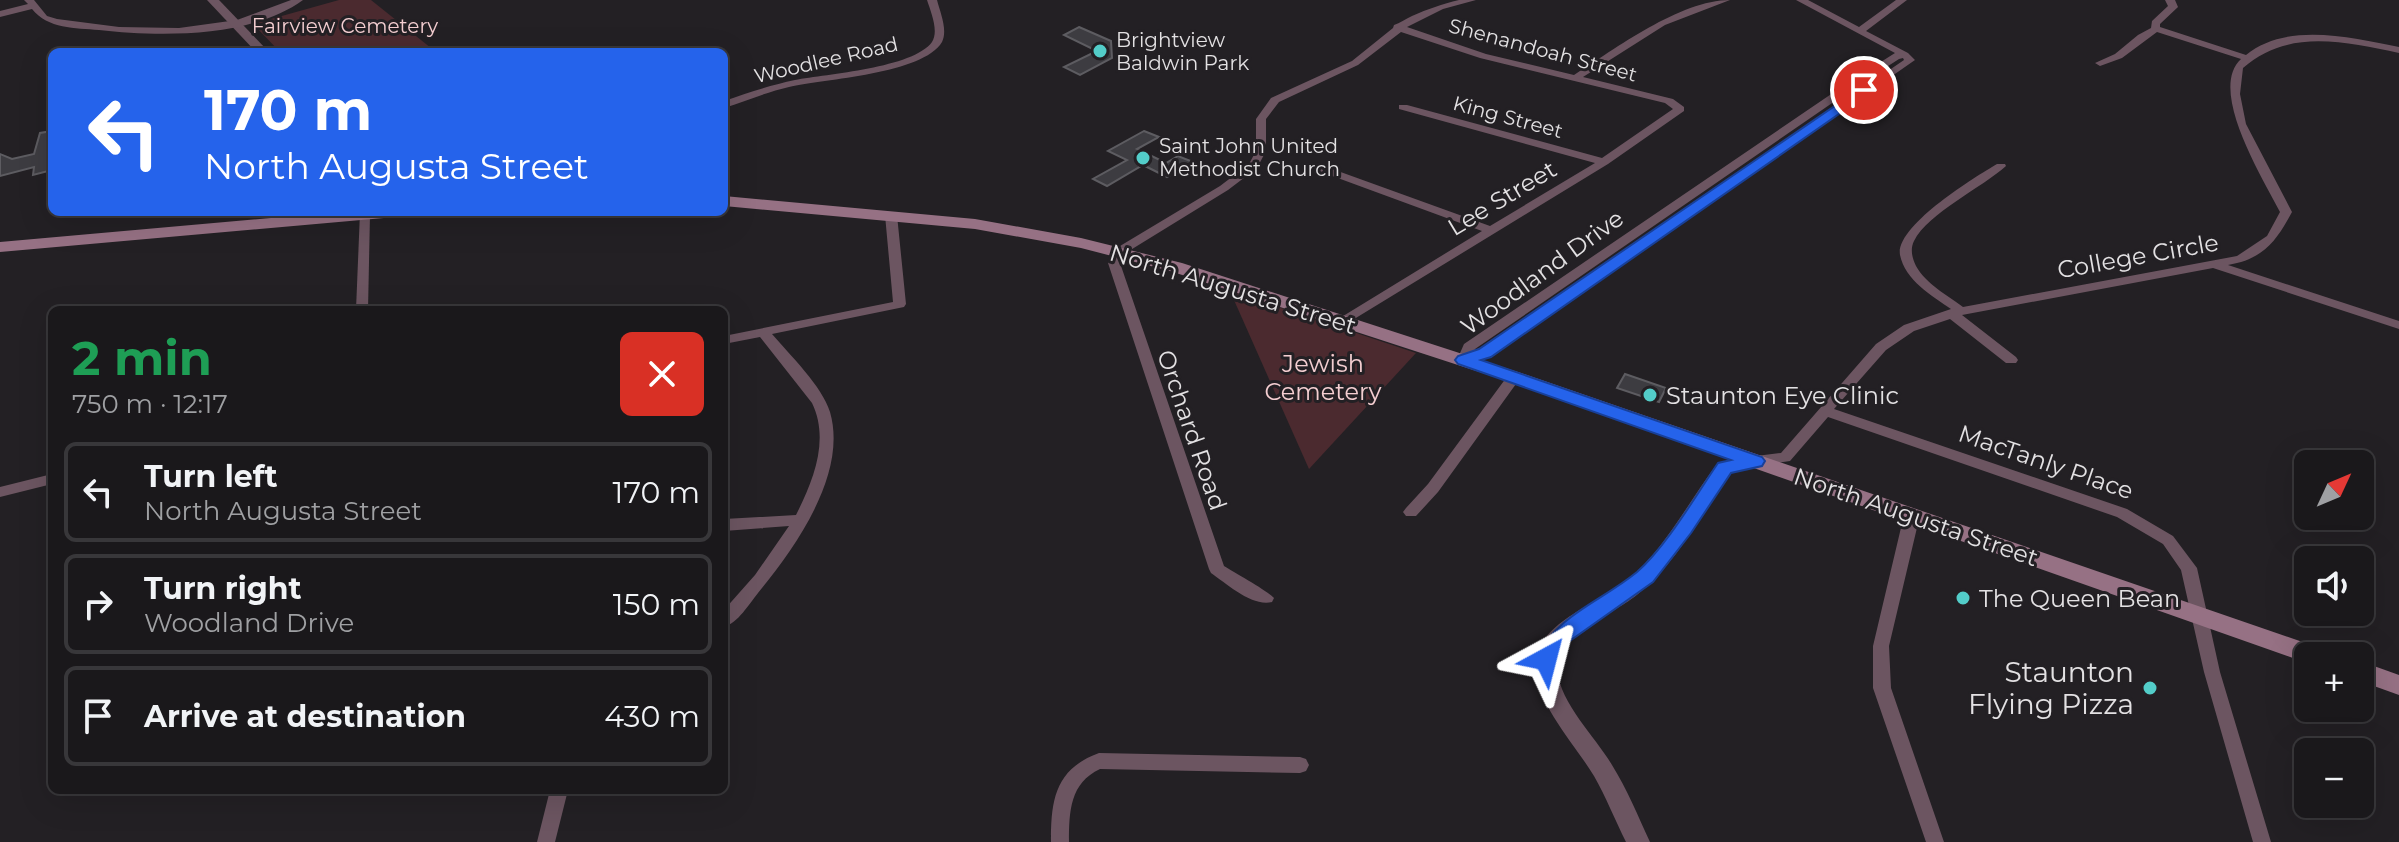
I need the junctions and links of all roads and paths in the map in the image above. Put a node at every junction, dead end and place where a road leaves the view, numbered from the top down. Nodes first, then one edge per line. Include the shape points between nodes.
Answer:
1 (213, 0) edge
2 (298, 0) edge
3 (932, 0) edge
4 (1471, 0) edge
5 (1725, 0) edge
6 (1801, 0) edge
7 (1902, 0) edge
8 (2170, 0) edge
9 (31, 3) edge
10 (0, 14) edge
11 (236, 24) junction
12 (1397, 27) junction
13 (2156, 29) junction
14 (1859, 32) junction
15 (259, 48) edge
16 (2399, 50) edge
17 (2246, 58) junction
18 (2100, 63) dead end
19 (1574, 79) junction
20 (728, 104) edge
21 (1403, 107) dead end
22 (1679, 107) joint
23 (1604, 162) junction
24 (2001, 166) dead end
25 (1320, 168) dead end
26 (728, 201) edge
27 (891, 215) junction
28 (332, 216) edge
29 (364, 216) edge
30 (1490, 230) junction
31 (0, 247) edge
32 (1119, 252) junction
33 (2218, 266) junction
34 (362, 306) edge
35 (1956, 312) junction
36 (1341, 321) junction
37 (2399, 325) edge
38 (763, 332) junction
39 (728, 339) edge
40 (1464, 360) junction
41 (2011, 360) dead end
42 (1514, 377) junction
43 (1825, 411) junction
44 (1756, 461) junction
45 (48, 480) edge
46 (0, 492) edge
47 (1411, 512) dead end
48 (1912, 515) junction
49 (799, 520) junction
50 (728, 525) edge
51 (1266, 598) dead end
52 (728, 616) edge
53 (2198, 616) junction
54 (2294, 649) edge
55 (2374, 676) edge
56 (2399, 685) edge
57 (1300, 765) dead end
58 (558, 794) edge
59 (546, 842) edge
60 (1060, 842) edge
61 (1638, 842) edge
62 (1935, 842) edge
63 (2262, 842) edge

1 - 11 street
2 - 11 street
3 - 20 street, Woodlee Road via 939,37 918,56
4 - 12 street via 1434,9
5 - 19 street via 1662,23
6 - 14 street, Woodland Drive
7 - 14 street
8 - 13 street via 2173,7 2155,23
9 - 10 street
9 - 11 street via 46,19 99,27 192,33
11 - 15 street
12 - 19 street, Shenandoah Street
12 - 32 street via 1355,63 1272,102 1261,119 1261,151 1253,166
13 - 17 street
13 - 18 street via 2118,60
14 - 40 street, Woodland Drive via 1910,60 1485,353
16 - 17 street via 2298,39 2264,46
17 - 33 street, College Circle via 2238,67 2235,94 2241,124 2286,212 2279,230 2256,251
19 - 22 street, Shenandoah Street
21 - 23 street, King Street
22 - 23 street, Lee Street via 1679,112
23 - 30 street, Lee Street
24 - 35 street via 1976,180 1906,246 1916,274
25 - 30 street
26 - 27 main road, North Augusta Street
27 - 32 main road, North Augusta Street via 1003,228
27 - 38 street via 900,304
28 - 31 main road
29 - 34 street
30 - 36 street, Lee Street
32 - 36 main road, North Augusta Street
32 - 51 street, Orchard Road via 1114,263 1126,306 1217,569
33 - 35 street, College Circle
33 - 37 street
35 - 41 street
35 - 43 street, College Circle via 1918,324 1887,342
36 - 40 main road, North Augusta Street
38 - 39 street
38 - 49 street via 824,414 824,458
40 - 42 main road, North Augusta Street
42 - 44 main road, North Augusta Street
42 - 47 street
43 - 44 street, College Circle via 1785,457
43 - 53 street, MacTanly Place via 2145,524 2186,561
44 - 48 main road, North Augusta Street
44 - 61 street via 1725,468 1646,576 1559,637 1547,655 1553,691 1604,773
45 - 46 street
48 - 53 main road, North Augusta Street
48 - 62 street via 1879,666
49 - 50 street
49 - 52 street via 773,563
53 - 54 main road, North Augusta Street
53 - 63 street, MacTanly Place
55 - 56 main road
57 - 60 street via 1099,761 1078,771 1066,786
58 - 59 street

